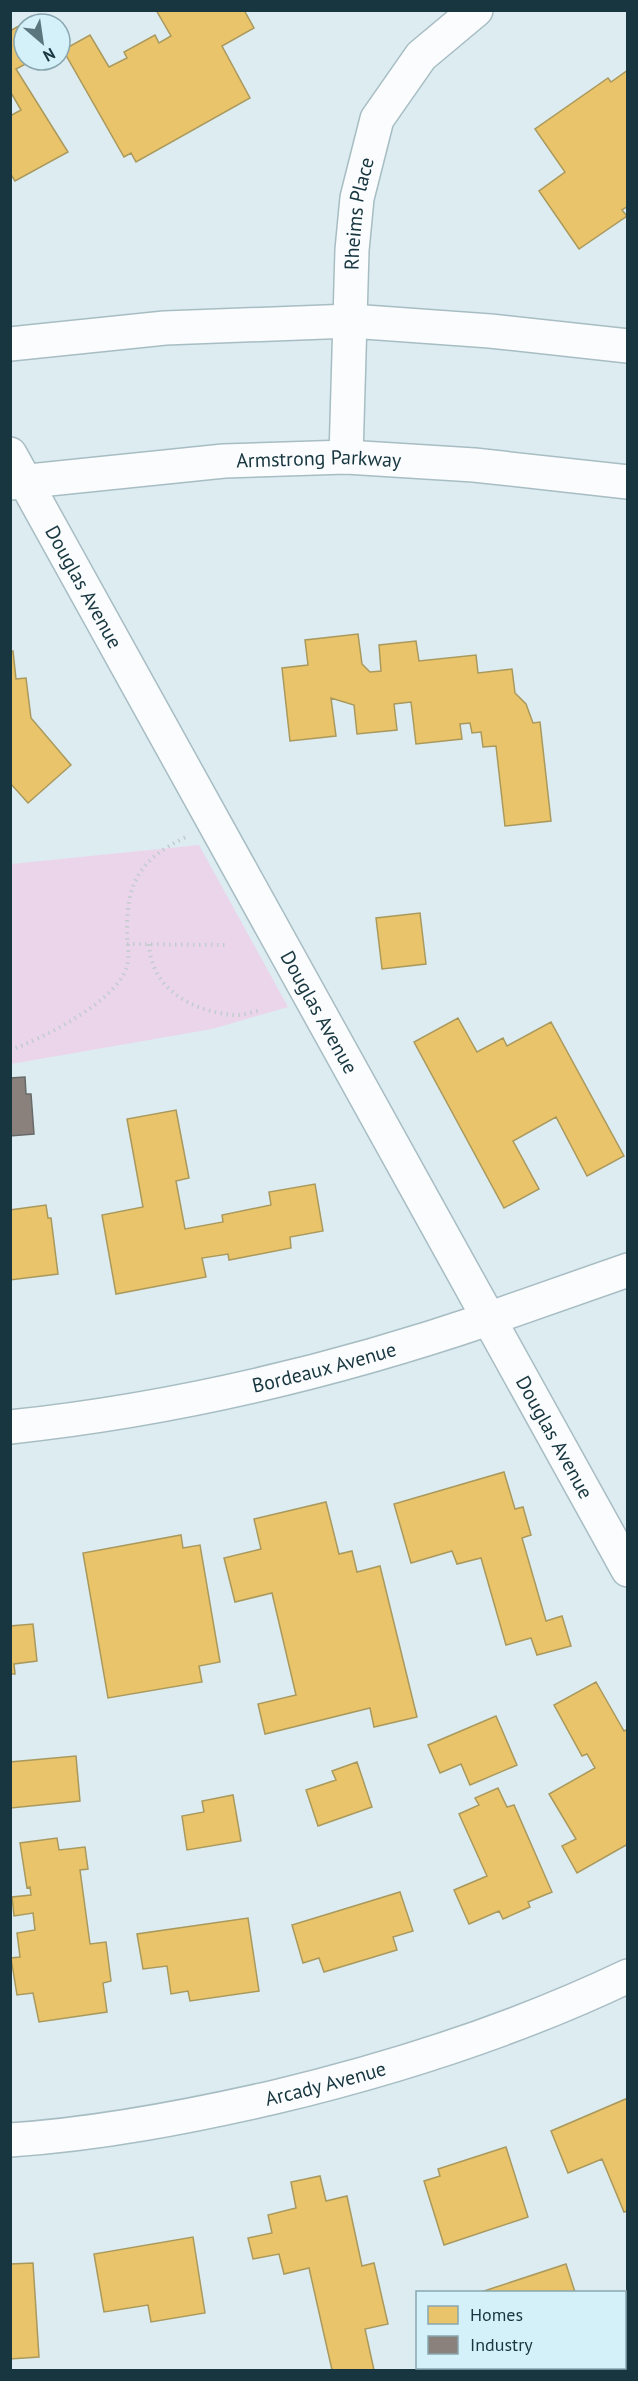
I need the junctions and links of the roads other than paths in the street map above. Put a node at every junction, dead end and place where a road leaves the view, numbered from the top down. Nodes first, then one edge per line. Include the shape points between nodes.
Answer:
1 (476, 10) edge
2 (351, 321) junction
3 (10, 344) edge
4 (627, 346) edge
5 (346, 457) junction
6 (16, 473) edge
7 (627, 482) edge
8 (627, 1270) edge
9 (488, 1319) junction
10 (10, 1427) edge
11 (627, 1570) edge
12 (627, 1976) edge
13 (10, 2140) edge

1 - 2 street, Rheims Place via 421,56 377,119 357,198
2 - 3 street via 165,328
2 - 4 street
2 - 5 street, Rheims Place
5 - 6 street, Armstrong Parkway
5 - 7 street, Armstrong Parkway via 474,465
6 - 9 street, Douglas Avenue
8 - 9 street, Bordeaux Avenue
9 - 10 street, Bordeaux Avenue via 230,1392 73,1421
9 - 11 street, Douglas Avenue
12 - 13 street, Arcady Avenue via 508,2028 324,2085 155,2123

